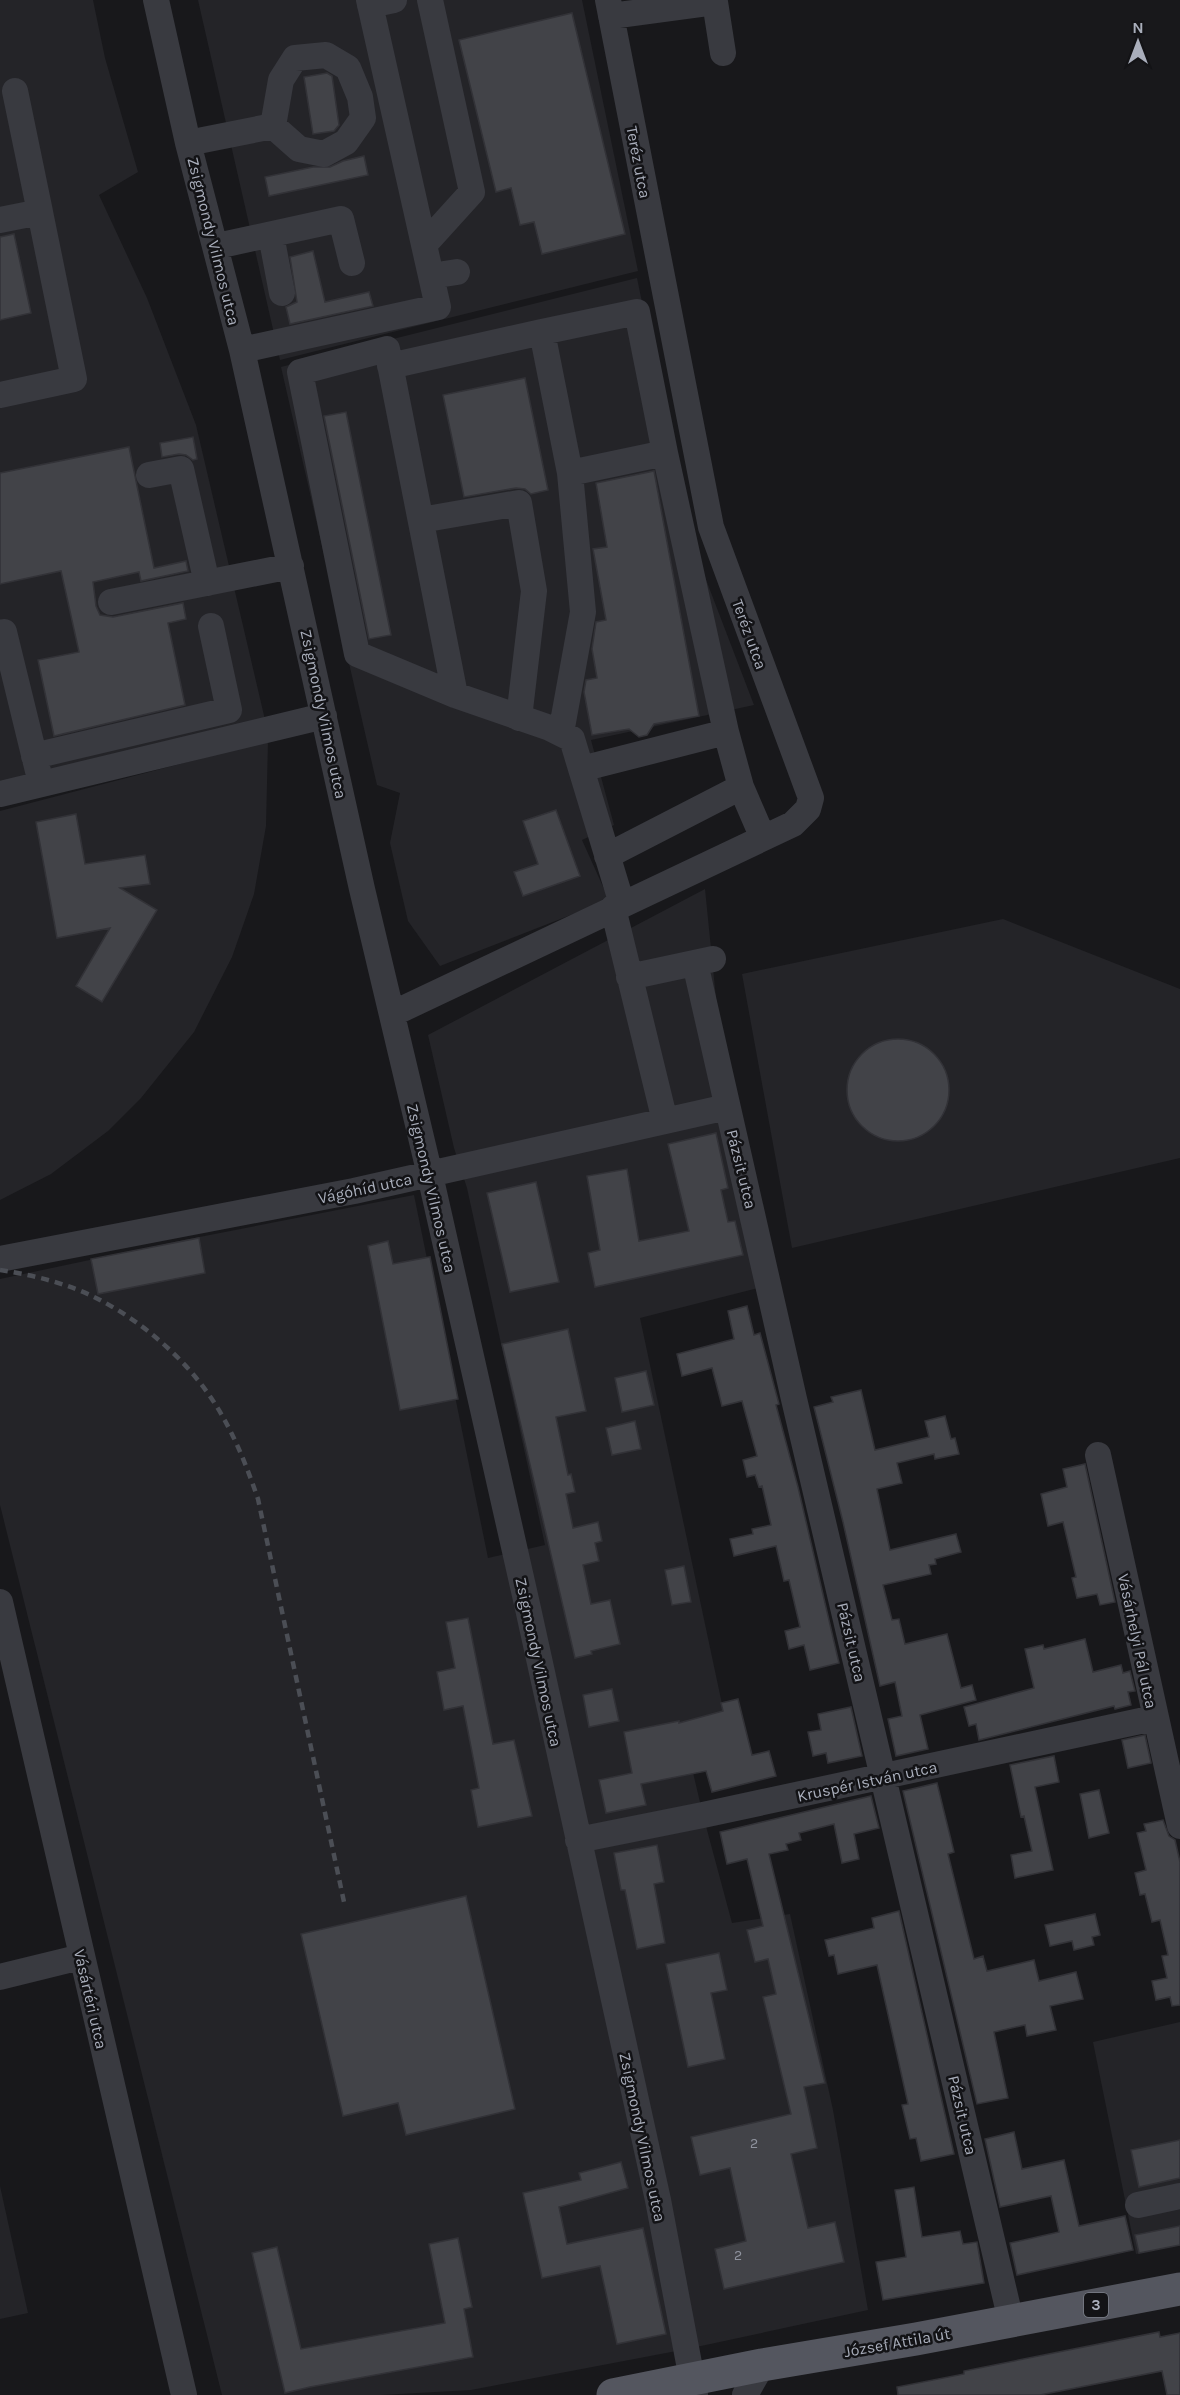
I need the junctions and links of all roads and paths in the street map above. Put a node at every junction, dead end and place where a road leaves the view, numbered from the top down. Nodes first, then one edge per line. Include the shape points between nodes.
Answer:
1 (156, 0) edge
2 (430, 0) edge
3 (378, 2) edge
4 (609, 8) edge
5 (723, 53) dead end
6 (15, 91) dead end
7 (273, 126) dead end
8 (188, 143) junction
9 (40, 212) junction
10 (0, 220) edge
11 (271, 235) junction
12 (424, 245) junction
13 (216, 246) junction
14 (352, 263) dead end
15 (457, 272) dead end
16 (431, 276) junction
17 (282, 293) dead end
18 (542, 332) junction
19 (242, 350) junction
20 (390, 366) junction
21 (0, 395) edge
22 (665, 453) junction
23 (570, 473) junction
24 (149, 475) dead end
25 (421, 520) junction
26 (291, 566) junction
27 (207, 583) junction
28 (111, 602) dead end
29 (211, 626) dead end
30 (0, 633) edge
31 (455, 695) junction
32 (229, 710) junction
33 (324, 716) junction
34 (519, 718) junction
35 (726, 732) junction
36 (561, 734) junction
37 (235, 738) junction
38 (34, 756) junction
39 (581, 770) junction
40 (41, 784) junction
41 (741, 788) junction
42 (0, 794) edge
43 (763, 838) junction
44 (607, 856) junction
45 (617, 906) junction
46 (629, 977) junction
47 (392, 1014) junction
48 (727, 1107) junction
49 (665, 1121) junction
50 (430, 1174) junction
51 (0, 1258) edge
52 (1098, 1455) dead end
53 (0, 1602) edge
54 (1154, 1718) junction
55 (884, 1777) junction
56 (1180, 1826) edge
57 (578, 1840) junction
58 (81, 1957) junction
59 (0, 1977) edge
60 (1180, 2196) edge
61 (1138, 2205) dead end
62 (1180, 2289) edge
63 (1011, 2321) junction
64 (762, 2365) junction
65 (694, 2387) edge
66 (184, 2395) edge
67 (613, 2395) edge
68 (745, 2395) edge

1 - 8 street, Zsigmondy Vilmos utca
2 - 12 street via 472,192
3 - 12 street
4 - 5 street via 715,2
4 - 43 street, Teréz utca via 711,527 810,798 808,808 793,824
6 - 9 street
7 - 8 street
8 - 13 street, Zsigmondy Vilmos utca
9 - 10 street
9 - 21 street via 74,379
11 - 13 street
11 - 14 street via 341,219
11 - 17 street
12 - 16 street
13 - 19 street, Zsigmondy Vilmos utca
15 - 16 street
16 - 19 street via 438,307
18 - 20 street
18 - 22 street via 637,312
18 - 23 street
19 - 26 street, Zsigmondy Vilmos utca
20 - 25 street
20 - 31 street via 387,349 300,372 357,654
22 - 23 street
22 - 35 street
23 - 36 street via 583,612
24 - 27 street via 181,469
25 - 31 street
25 - 34 street via 519,502 534,591
26 - 27 street
26 - 33 street, Zsigmondy Vilmos utca
27 - 28 street
29 - 32 street
30 - 38 street via 4,632
31 - 34 street
32 - 37 street
32 - 38 street
33 - 37 street
33 - 47 street, Zsigmondy Vilmos utca
34 - 36 street
35 - 39 street
35 - 41 street
36 - 39 street via 572,739
37 - 40 street
38 - 40 street
39 - 44 street
40 - 42 street
41 - 43 street
41 - 44 street
43 - 45 street, Teréz utca
44 - 45 street
45 - 46 street
45 - 47 street, Teréz utca
46 - 48 street, Pázsit utca via 704,961
46 - 49 street
47 - 50 street, Zsigmondy Vilmos utca
48 - 49 street, Vágóhíd utca
48 - 55 street, Pázsit utca
49 - 50 street, Vágóhíd utca
50 - 51 street, Vágóhíd utca
50 - 57 street, Zsigmondy Vilmos utca
52 - 54 street, Vásárhelyi Pál utca
53 - 58 street, Vásártéri utca
54 - 55 street, Kruspér István utca
54 - 56 street, Vásárhelyi Pál utca
55 - 57 street, Kruspér István utca
55 - 63 street, Pázsit utca
57 - 65 street, Zsigmondy Vilmos utca via 658,2200
58 - 59 street
58 - 66 street, Vásártéri utca
60 - 61 street
62 - 63 main road, József Attila út / 3
63 - 64 main road, József Attila út / 3
64 - 65 main road, József Attila út / 3
64 - 68 street
65 - 67 main road, József Attila út / 3

